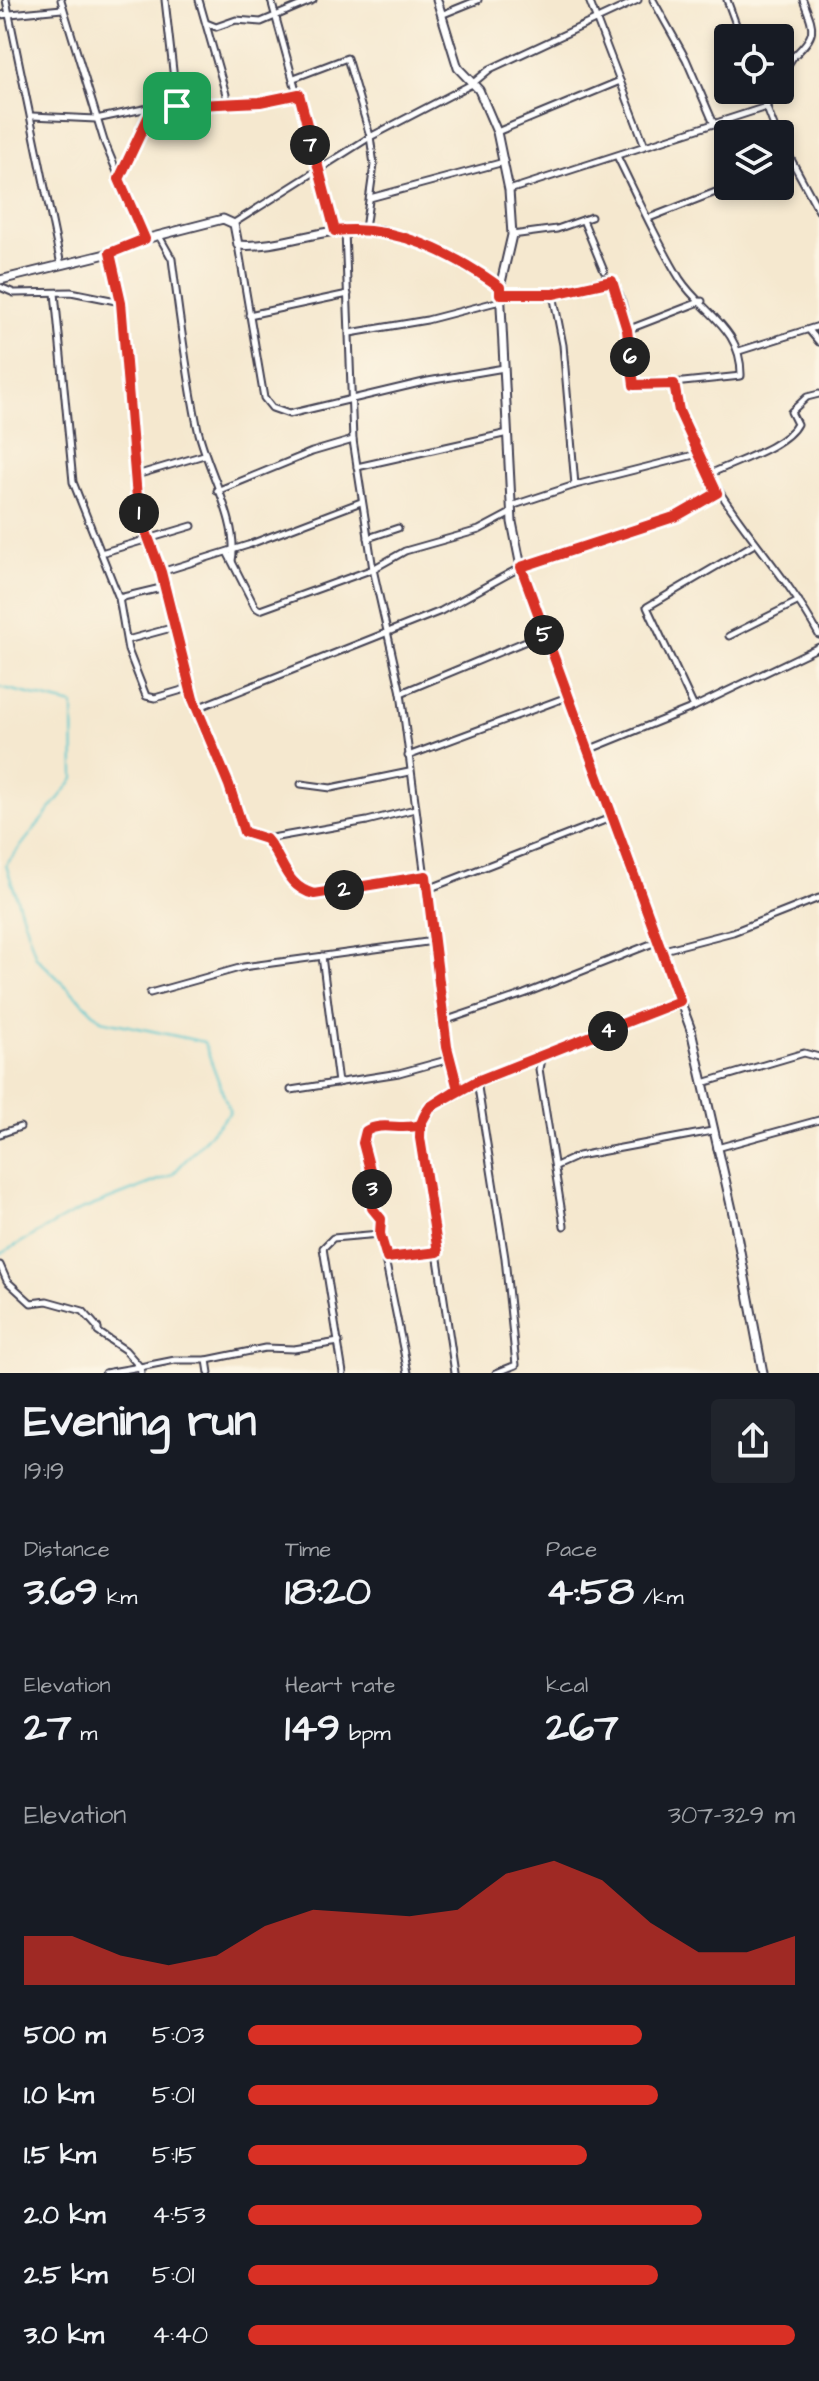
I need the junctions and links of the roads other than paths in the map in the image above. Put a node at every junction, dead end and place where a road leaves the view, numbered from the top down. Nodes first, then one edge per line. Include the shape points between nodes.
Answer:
1 (6, 0) edge
2 (61, 0) edge
3 (165, 0) edge
4 (199, 0) edge
5 (271, 0) edge
6 (313, 0) edge
7 (437, 0) edge
8 (478, 0) edge
9 (589, 0) edge
10 (638, 0) edge
11 (653, 0) edge
12 (727, 0) edge
13 (803, 0) edge
14 (62, 9) junction
15 (10, 13) junction
16 (0, 15) edge
17 (276, 15) junction
18 (441, 15) junction
19 (596, 19) junction
20 (206, 23) junction
21 (736, 24) edge
22 (812, 36) junction
23 (819, 45) edge
24 (794, 57) edge
25 (294, 78) junction
26 (620, 81) junction
27 (472, 84) junction
28 (299, 94) junction
29 (765, 104) edge
30 (768, 104) edge
31 (229, 105) junction
32 (177, 106) junction
33 (153, 107) junction
34 (766, 107) junction
35 (32, 116) junction
36 (96, 119) junction
37 (726, 120) edge
38 (772, 120) edge
39 (714, 124) joint
40 (497, 132) junction
41 (370, 137) junction
42 (645, 146) junction
43 (617, 156) junction
44 (505, 162) junction
45 (794, 167) edge
46 (318, 171) junction
47 (119, 179) junction
48 (509, 190) junction
49 (714, 193) edge
50 (370, 198) junction
51 (819, 211) edge
52 (591, 217) dead end
53 (649, 218) junction
54 (583, 220) junction
55 (234, 224) junction
56 (365, 229) junction
57 (345, 230) junction
58 (335, 231) junction
59 (158, 235) junction
60 (512, 235) junction
61 (145, 239) junction
62 (238, 245) junction
63 (110, 253) junction
64 (61, 265) junction
65 (604, 271) dead end
66 (0, 280) edge
67 (0, 287) edge
68 (55, 293) junction
69 (348, 294) junction
70 (500, 294) junction
71 (553, 294) junction
72 (702, 301) junction
73 (121, 302) junction
74 (249, 315) junction
75 (819, 326) edge
76 (627, 330) junction
77 (809, 330) junction
78 (350, 333) junction
79 (819, 342) edge
80 (739, 351) junction
81 (504, 368) junction
82 (674, 384) junction
83 (819, 394) edge
84 (353, 398) junction
85 (509, 433) junction
86 (353, 440) junction
87 (698, 454) junction
88 (204, 455) junction
89 (357, 467) junction
90 (708, 475) junction
91 (133, 476) junction
92 (575, 485) junction
93 (217, 491) junction
94 (717, 493) junction
95 (361, 502) junction
96 (511, 509) junction
97 (192, 526) dead end
98 (398, 528) dead end
99 (233, 533) junction
100 (368, 538) junction
101 (148, 539) junction
102 (756, 543) junction
103 (248, 545) junction
104 (235, 549) junction
105 (227, 552) junction
106 (101, 553) junction
107 (232, 561) junction
108 (521, 567) junction
109 (373, 569) junction
110 (161, 572) junction
111 (165, 587) junction
112 (119, 598) junction
113 (799, 601) junction
114 (175, 627) junction
115 (388, 630) junction
116 (543, 634) junction
117 (819, 635) edge
118 (729, 636) dead end
119 (127, 640) junction
120 (819, 647) edge
121 (189, 688) junction
122 (401, 693) junction
123 (567, 697) junction
124 (694, 707) junction
125 (197, 708) junction
126 (587, 750) junction
127 (408, 756) junction
128 (409, 772) junction
129 (301, 784) dead end
130 (415, 809) junction
131 (613, 817) junction
132 (266, 839) junction
133 (426, 876) junction
134 (428, 889) junction
135 (819, 898) edge
136 (434, 941) junction
137 (656, 942) junction
138 (659, 951) junction
139 (322, 956) junction
140 (150, 993) dead end
141 (680, 1001) junction
142 (444, 1021) junction
143 (819, 1057) edge
144 (542, 1058) junction
145 (450, 1059) junction
146 (533, 1061) junction
147 (539, 1069) junction
148 (477, 1081) junction
149 (338, 1083) junction
150 (702, 1083) junction
151 (458, 1089) junction
152 (291, 1090) dead end
153 (819, 1120) edge
154 (420, 1125) junction
155 (20, 1127) dead end
156 (712, 1131) junction
157 (0, 1134) edge
158 (716, 1148) junction
159 (556, 1167) junction
160 (564, 1226) dead end
161 (380, 1234) junction
162 (438, 1252) junction
163 (387, 1258) junction
164 (0, 1265) edge
165 (339, 1342) junction
166 (207, 1360) junction
167 (141, 1370) edge
168 (105, 1373) edge
169 (209, 1373) edge
170 (343, 1373) edge
171 (408, 1373) edge
172 (455, 1373) edge
173 (496, 1373) edge
174 (763, 1373) edge

1 - 15 street
2 - 14 street
3 - 32 street
4 - 20 street
5 - 17 street
6 - 17 street
7 - 18 street
8 - 18 street
9 - 19 street
10 - 19 street
11 - 39 street
12 - 21 street
13 - 22 street
14 - 15 street
14 - 36 street
15 - 16 street
15 - 35 street
17 - 20 street via 261,22 236,20 216,27
17 - 25 street
18 - 27 street via 458,68
19 - 26 street
19 - 27 street via 490,69
20 - 31 street
22 - 23 street
22 - 24 street
25 - 28 street
25 - 41 street via 347,58
26 - 40 street
26 - 42 street
27 - 40 street via 484,98
27 - 41 street
28 - 31 street
28 - 46 street
29 - 34 street
30 - 34 street
31 - 32 street
32 - 33 street
33 - 36 street
33 - 47 street
34 - 37 street
34 - 38 street
35 - 36 street
35 - 64 street
36 - 47 street
39 - 42 street
40 - 44 street
41 - 46 street
41 - 50 street
42 - 43 street
43 - 48 street
43 - 53 street
44 - 48 street
44 - 50 street
45 - 51 street
46 - 55 street
46 - 58 street
47 - 61 street
48 - 60 street
49 - 53 street
50 - 56 street
52 - 54 street
53 - 72 street via 681,281
54 - 60 street
54 - 65 street
55 - 59 street via 223,219
55 - 62 street
56 - 57 street
56 - 70 street via 463,260
57 - 58 street
57 - 69 street
58 - 62 street
59 - 61 street
59 - 88 street via 172,259
60 - 70 street
61 - 63 street
62 - 74 street
63 - 64 street
63 - 73 street
64 - 66 street
67 - 68 street via 14,293
68 - 73 street
68 - 106 street via 73,482
69 - 74 street
69 - 78 street
70 - 71 street
70 - 78 street via 427,320
70 - 81 street
71 - 76 street via 612,281
71 - 92 street via 563,345
72 - 76 street
72 - 80 street
73 - 91 street
74 - 84 street via 265,404 289,414
75 - 77 street
76 - 82 street via 634,385
77 - 79 street
77 - 80 street
78 - 84 street
80 - 82 street via 739,378
81 - 84 street
81 - 85 street
82 - 87 street via 679,411
83 - 90 street via 791,412 797,424 787,435
84 - 86 street
85 - 89 street
85 - 96 street
86 - 89 street
86 - 93 street
87 - 90 street
87 - 92 street
88 - 91 street
88 - 93 street
89 - 95 street
90 - 94 street
91 - 101 street
92 - 96 street
93 - 99 street
94 - 102 street
94 - 108 street via 677,516
95 - 100 street
95 - 103 street
96 - 108 street
96 - 109 street via 479,530 405,551
97 - 101 street
98 - 100 street
99 - 103 street
99 - 104 street
100 - 109 street
101 - 106 street
101 - 110 street
102 - 113 street
102 - 124 street via 647,607
103 - 104 street
104 - 105 street
104 - 107 street
105 - 107 street
105 - 110 street
106 - 112 street
107 - 109 street via 260,610
108 - 115 street via 470,598
108 - 116 street
109 - 115 street
110 - 111 street
111 - 112 street
111 - 114 street
112 - 119 street
113 - 117 street
113 - 118 street
114 - 119 street
114 - 121 street
115 - 122 street
115 - 125 street
116 - 122 street
116 - 123 street
119 - 121 street via 146,696
120 - 124 street
121 - 125 street
122 - 127 street
123 - 126 street
123 - 127 street
124 - 126 street
125 - 132 street via 244,832
126 - 131 street
127 - 128 street
128 - 129 street via 331,788
128 - 130 street
130 - 132 street
130 - 133 street
131 - 134 street
131 - 137 street
132 - 133 street via 298,887 314,894
133 - 134 street
134 - 136 street
135 - 138 street via 733,932
136 - 139 street
136 - 142 street
137 - 138 street
137 - 142 street
138 - 141 street
139 - 140 street via 243,967
139 - 149 street
141 - 144 street
141 - 150 street
142 - 145 street
143 - 150 street via 804,1053
144 - 146 street
144 - 147 street
145 - 149 street
145 - 151 street
146 - 147 street
146 - 148 street
147 - 159 street
148 - 151 street
148 - 173 street via 516,1365
149 - 152 street
150 - 156 street
151 - 154 street via 430,1107
153 - 158 street
154 - 161 street via 374,1126 366,1131 364,1156
154 - 162 street
155 - 157 street
156 - 158 street
156 - 159 street via 578,1156
158 - 174 street
159 - 160 street
161 - 163 street
161 - 165 street via 333,1238 323,1248
162 - 163 street
162 - 172 street
163 - 171 street
164 - 167 street via 7,1281 31,1303 47,1301 83,1311 98,1332 125,1350
165 - 166 street via 265,1348
165 - 170 street
166 - 167 street via 175,1360
166 - 169 street
167 - 168 street

